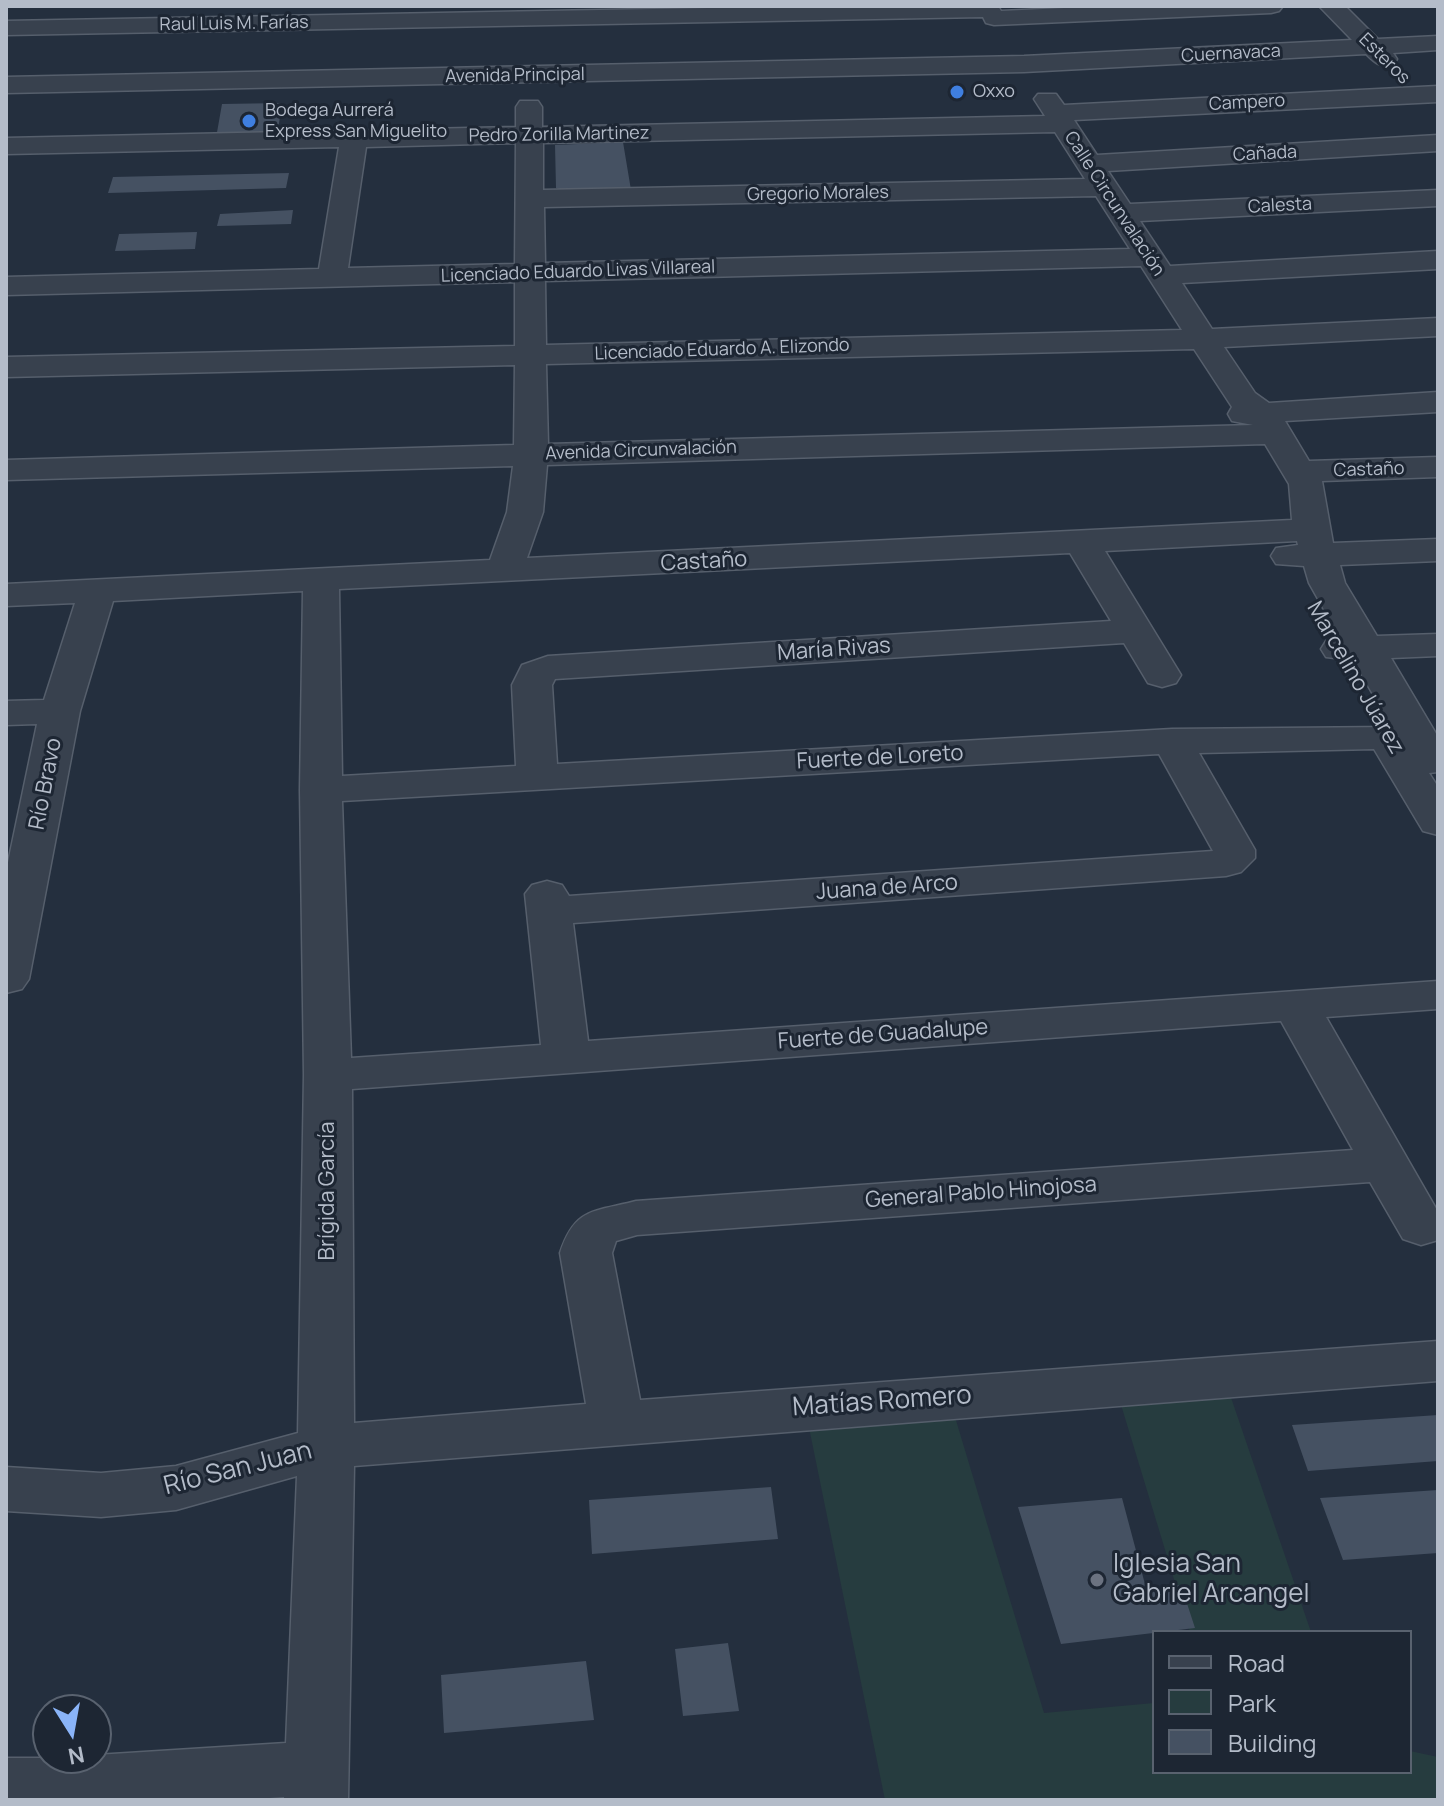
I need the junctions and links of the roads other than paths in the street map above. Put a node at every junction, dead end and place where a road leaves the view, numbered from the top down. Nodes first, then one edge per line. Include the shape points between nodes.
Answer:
1 (228, 6) edge
2 (1271, 6) edge
3 (1331, 6) edge
4 (990, 11) edge
5 (528, 13) edge
6 (376, 14) edge
7 (200, 17) edge
8 (169, 25) junction
9 (13, 28) edge
10 (1438, 43) edge
11 (1372, 46) junction
12 (1024, 64) junction
13 (528, 76) junction
14 (148, 82) junction
15 (6, 85) edge
16 (1432, 100) edge
17 (1060, 118) junction
18 (529, 136) junction
19 (353, 141) junction
20 (1438, 143) edge
21 (6, 146) edge
22 (1099, 176) junction
23 (1438, 198) edge
24 (529, 199) junction
25 (1122, 213) junction
26 (1438, 260) edge
27 (1155, 266) junction
28 (531, 272) junction
29 (332, 278) junction
30 (6, 286) edge
31 (1438, 327) edge
32 (1204, 339) junction
33 (532, 355) junction
34 (6, 367) edge
35 (1438, 402) edge
36 (1256, 419) junction
37 (531, 454) junction
38 (1438, 467) edge
39 (6, 470) edge
40 (1300, 472) junction
41 (1081, 541) junction
42 (1300, 543) junction
43 (1438, 550) edge
44 (504, 572) junction
45 (321, 582) junction
46 (97, 592) junction
47 (6, 595) edge
48 (1133, 631) junction
49 (1438, 645) edge
50 (1351, 648) junction
51 (1162, 675) dead end
52 (60, 711) junction
53 (6, 713) edge
54 (1172, 741) junction
55 (1422, 751) edge
56 (537, 777) junction
57 (321, 790) junction
58 (1438, 822) edge
59 (6, 979) edge
60 (1438, 995) edge
61 (1297, 1007) junction
62 (566, 1056) junction
63 (328, 1075) junction
64 (1386, 1164) junction
65 (1421, 1227) dead end
66 (1438, 1361) edge
67 (617, 1422) junction
68 (326, 1447) junction
69 (6, 1489) edge
70 (315, 1784) edge
71 (6, 1785) edge

1 - 7 street
2 - 4 street, Raul Luis M. Farías
3 - 11 street, Esteros
4 - 5 street, Raul Luis M. Farías
4 - 12 street, Calle Circunvalación
5 - 6 street, Raul Luis M. Farías
5 - 13 street
6 - 7 street, Raul Luis M. Farías
7 - 8 street, Raul Luis M. Farías
8 - 9 street, Raul Luis M. Farías
8 - 14 street
10 - 11 street, Cuernavaca
11 - 12 street, Cuernavaca
11 - 16 street, Esteros
12 - 13 street, Avenida Principal
12 - 17 street, Calle Circunvalación
13 - 14 street, Avenida Principal
13 - 18 street
14 - 15 street, Avenida Principal
16 - 17 street, Campero
17 - 18 street, Pedro Zorilla Martinez
17 - 22 street, Calle Circunvalación
18 - 19 street, Pedro Zorilla Martinez
18 - 24 street
19 - 21 street, Pedro Zorilla Martinez
19 - 29 street
20 - 22 street, Cañada
22 - 24 street, Gregorio Morales
22 - 25 street, Calle Circunvalación
23 - 25 street, Calesta
24 - 28 street
25 - 27 street, Calle Circunvalación
26 - 27 street, Licenciado Eduardo Livas Villareal
27 - 28 street, Licenciado Eduardo Livas Villareal
27 - 32 street, Calle Circunvalación
28 - 29 street, Licenciado Eduardo Livas Villareal
28 - 33 street
29 - 30 street, Licenciado Eduardo Livas Villareal
31 - 32 street, Licenciado Eduardo A. Elizondo
32 - 33 street, Licenciado Eduardo A. Elizondo
32 - 36 street, Calle Circunvalación
33 - 34 street, Licenciado Eduardo A. Elizondo
33 - 37 street
35 - 36 street, Avenida Circunvalación
36 - 37 street, Avenida Circunvalación
36 - 40 street, Calle Circunvalación
36 - 42 street, Calle Circunvalación
37 - 39 street, Avenida Circunvalación
37 - 44 street via 525,512
38 - 40 street, Castaño
40 - 42 street, Calle Circunvalación via 1309,494
41 - 42 street, Castaño
41 - 44 street, Castaño
41 - 48 street
42 - 43 street, Castaño
42 - 50 street, Marcelino Júarez
44 - 45 street, Castaño
45 - 46 street, Castaño
45 - 57 street, Brígida García
46 - 47 street, Castaño
46 - 52 street, Río Bravo
48 - 51 street
48 - 56 street, María Rivas via 548,668 536,673 532,685
49 - 50 street
50 - 55 street, Marcelino Júarez
52 - 53 street
52 - 59 street, Río Bravo
54 - 55 street, Fuerte de Loreto
54 - 56 street, Fuerte de Loreto
54 - 62 street, Juana de Arco via 1234,850 1234,858 1226,863 548,902
55 - 58 street, Marcelino Júarez
56 - 57 street, Fuerte de Loreto
57 - 63 street, Brígida García
60 - 61 street, Fuerte de Guadalupe
61 - 62 street, Fuerte de Guadalupe
61 - 64 street
62 - 63 street, Fuerte de Guadalupe
63 - 68 street, Brígida García
64 - 65 street
64 - 67 street, General Pablo Hinojosa via 615,1223 592,1234 586,1253
66 - 67 street, Matías Romero
67 - 68 street, Matías Romero
68 - 69 street, Río San Juan via 176,1488 101,1495
68 - 70 street, Brígida García
70 - 71 street

